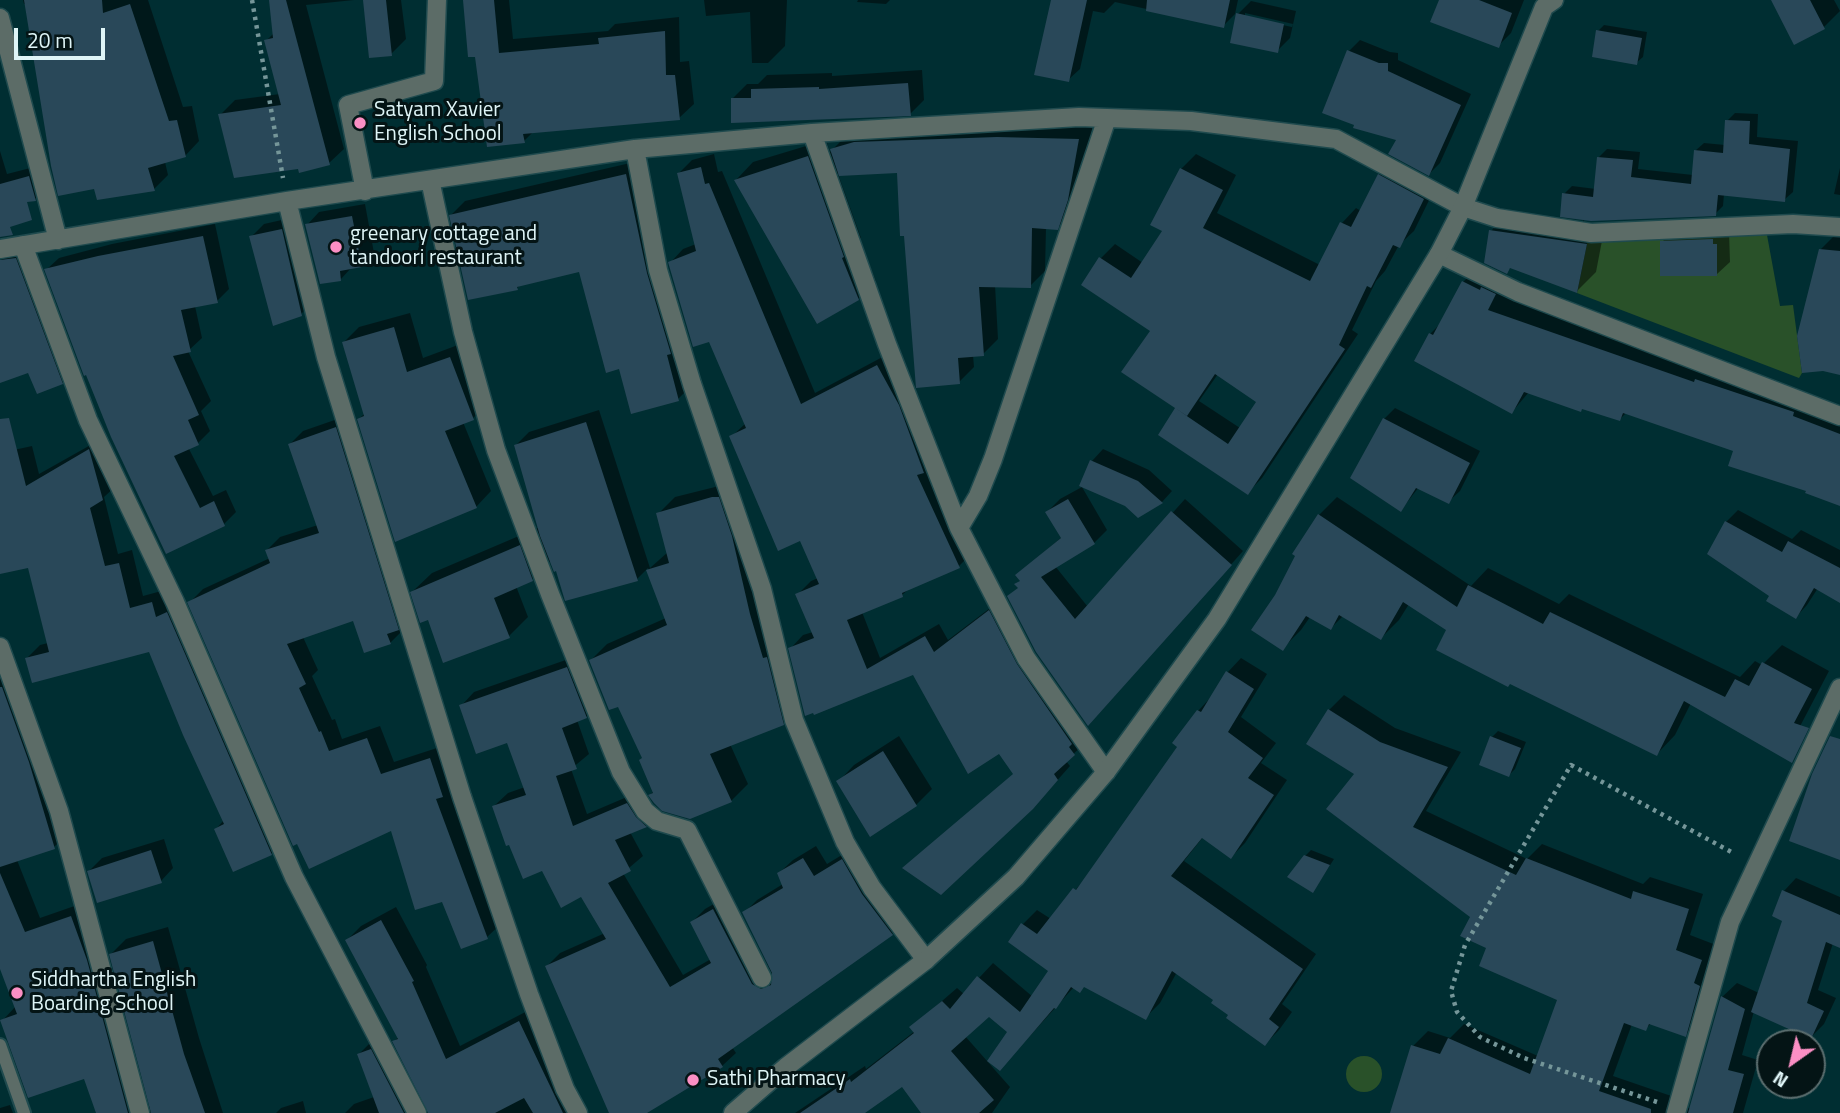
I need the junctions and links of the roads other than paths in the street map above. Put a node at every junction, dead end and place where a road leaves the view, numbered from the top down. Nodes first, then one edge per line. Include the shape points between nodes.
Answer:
1 (437, 0) edge
2 (1548, 2) edge
3 (0, 18) edge
4 (1107, 118) junction
5 (812, 133) junction
6 (635, 149) junction
7 (430, 180) junction
8 (365, 191) junction
9 (287, 201) junction
10 (1463, 207) junction
11 (1840, 227) edge
12 (58, 240) junction
13 (23, 246) junction
14 (0, 249) edge
15 (1439, 254) junction
16 (1840, 416) edge
17 (959, 528) junction
18 (0, 647) edge
19 (1840, 688) edge
20 (1107, 772) junction
21 (926, 960) junction
22 (762, 978) dead end
23 (0, 1045) edge
24 (1677, 1111) edge
25 (24, 1113) edge
26 (140, 1113) edge
27 (417, 1113) edge
28 (578, 1113) edge
29 (733, 1113) edge

1 - 8 street via 434,81 348,105
2 - 10 street
3 - 12 street
4 - 5 street
4 - 10 street via 1191,121 1336,139
4 - 17 street via 993,459
5 - 6 street
5 - 17 street
6 - 7 street
6 - 21 street via 658,270 762,589 794,720 845,842 872,888
7 - 8 street
7 - 22 street via 463,332 496,450 621,772 645,811 657,821 687,830
8 - 9 street
9 - 12 street
9 - 28 street via 326,357 462,797 529,994
10 - 11 street via 1497,218 1591,233
10 - 15 street
12 - 13 street
13 - 14 street
13 - 27 street via 88,420 175,602 294,877
15 - 16 street via 1518,292
15 - 20 street via 1217,619
17 - 20 street via 1026,658
18 - 26 street via 59,811
19 - 24 street via 1730,922
20 - 21 street via 1016,877
21 - 29 street
23 - 25 lane

